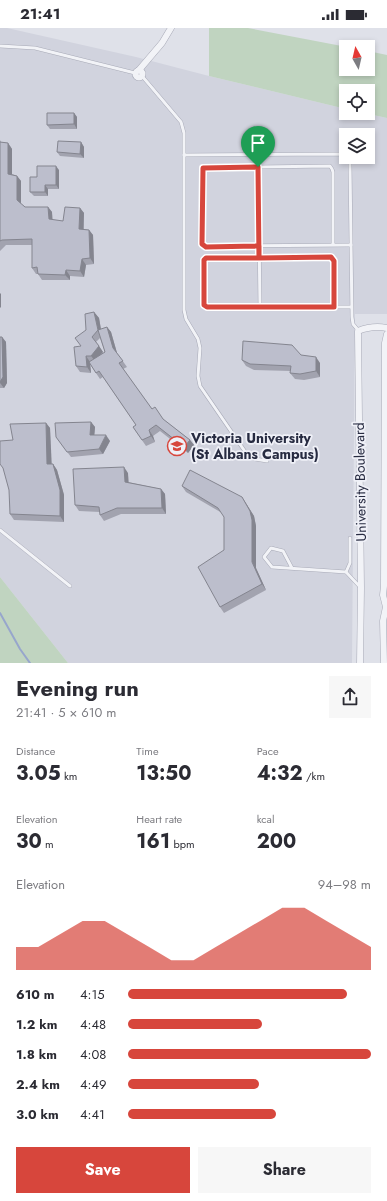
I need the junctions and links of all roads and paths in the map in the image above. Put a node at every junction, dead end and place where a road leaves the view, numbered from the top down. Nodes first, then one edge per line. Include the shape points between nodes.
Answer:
1 (171, 28) edge
2 (0, 46) edge
3 (139, 73) junction
4 (339, 154) edge
5 (184, 155) junction
6 (258, 155) junction
7 (350, 164) edge
8 (258, 167) junction
9 (333, 245) junction
10 (351, 245) junction
11 (259, 246) junction
12 (259, 258) junction
13 (260, 307) junction
14 (334, 307) junction
15 (351, 307) junction
16 (387, 328) edge
17 (358, 331) junction
18 (387, 334) edge
19 (267, 461) dead end
20 (0, 530) edge
21 (350, 538) dead end
22 (292, 568) junction
23 (346, 572) junction
24 (70, 586) dead end
25 (384, 586) junction
26 (361, 588) junction
27 (387, 594) edge
28 (386, 607) edge
29 (387, 618) edge
30 (384, 628) junction
31 (360, 663) edge
32 (384, 663) edge

1 - 3 street
2 - 3 lane via 35,48
3 - 5 lane via 181,122
4 - 6 lane
5 - 6 lane
5 - 19 lane via 184,310 200,348 200,386 246,453 254,459
6 - 8 lane
7 - 10 lane
8 - 9 lane via 331,167
8 - 11 lane
8 - 11 lane via 203,168 202,242 206,247
9 - 10 lane
9 - 11 lane
10 - 15 lane
11 - 12 lane
12 - 13 lane
12 - 13 lane via 206,258 203,303 207,307
12 - 14 lane via 331,257 334,261
13 - 14 lane
14 - 15 lane
15 - 17 lane via 352,322
16 - 17 street via 375,327
17 - 26 street, University Boulevard
18 - 25 street
20 - 24 lane
21 - 23 lane via 350,564
22 - 22 lane via 272,567 264,557 271,548 283,551
22 - 23 lane
23 - 26 lane
25 - 27 street
25 - 28 street
26 - 31 street, University Boulevard
28 - 30 street via 383,616
29 - 30 street
30 - 32 street

